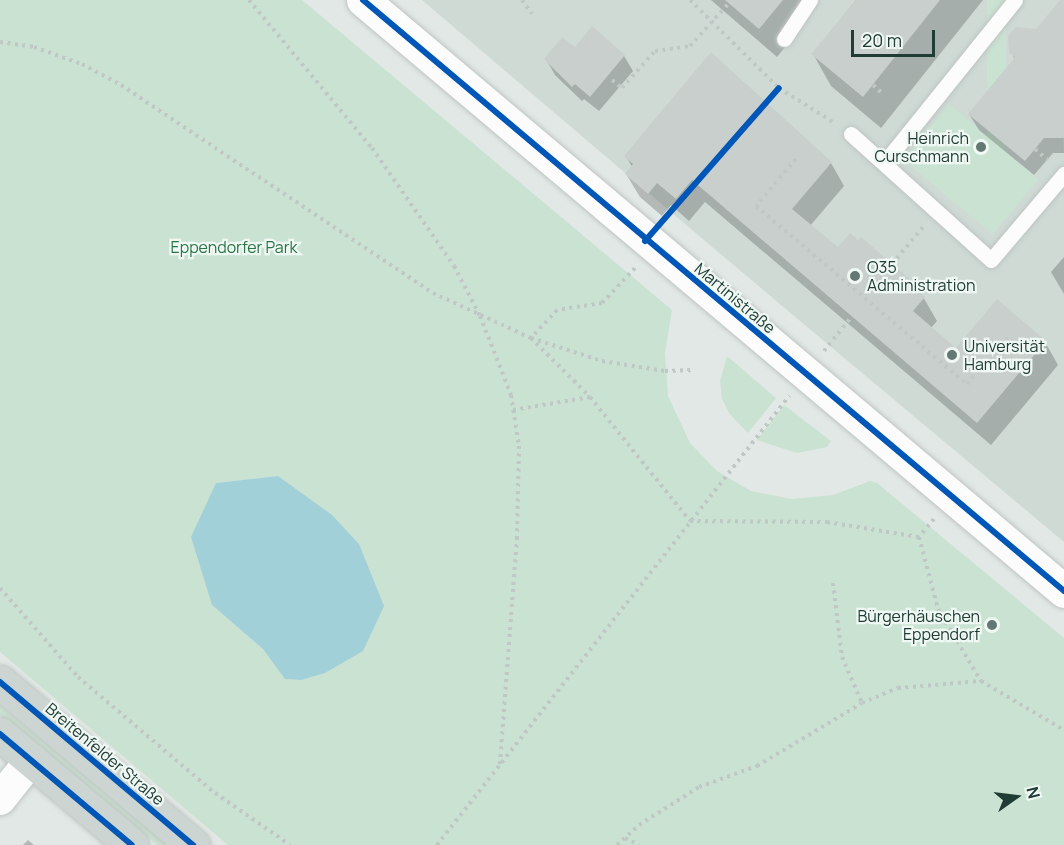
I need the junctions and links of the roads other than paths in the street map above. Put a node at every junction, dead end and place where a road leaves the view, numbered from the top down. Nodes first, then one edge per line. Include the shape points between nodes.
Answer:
1 (363, 0) edge
2 (810, 0) edge
3 (1015, 0) edge
4 (784, 39) dead end
5 (851, 134) road end
6 (884, 163) junction
7 (1064, 174) edge
8 (1064, 591) edge
9 (0, 682) edge
10 (0, 734) edge
11 (31, 760) junction
12 (0, 799) edge
13 (132, 845) edge
14 (193, 845) edge

1 - 8 street, Martinistraße
2 - 4 lane
3 - 6 lane
5 - 6 lane
6 - 7 lane via 991,260
9 - 14 main road, Breitenfelder Straße
10 - 11 main road
11 - 12 street
11 - 13 main road

